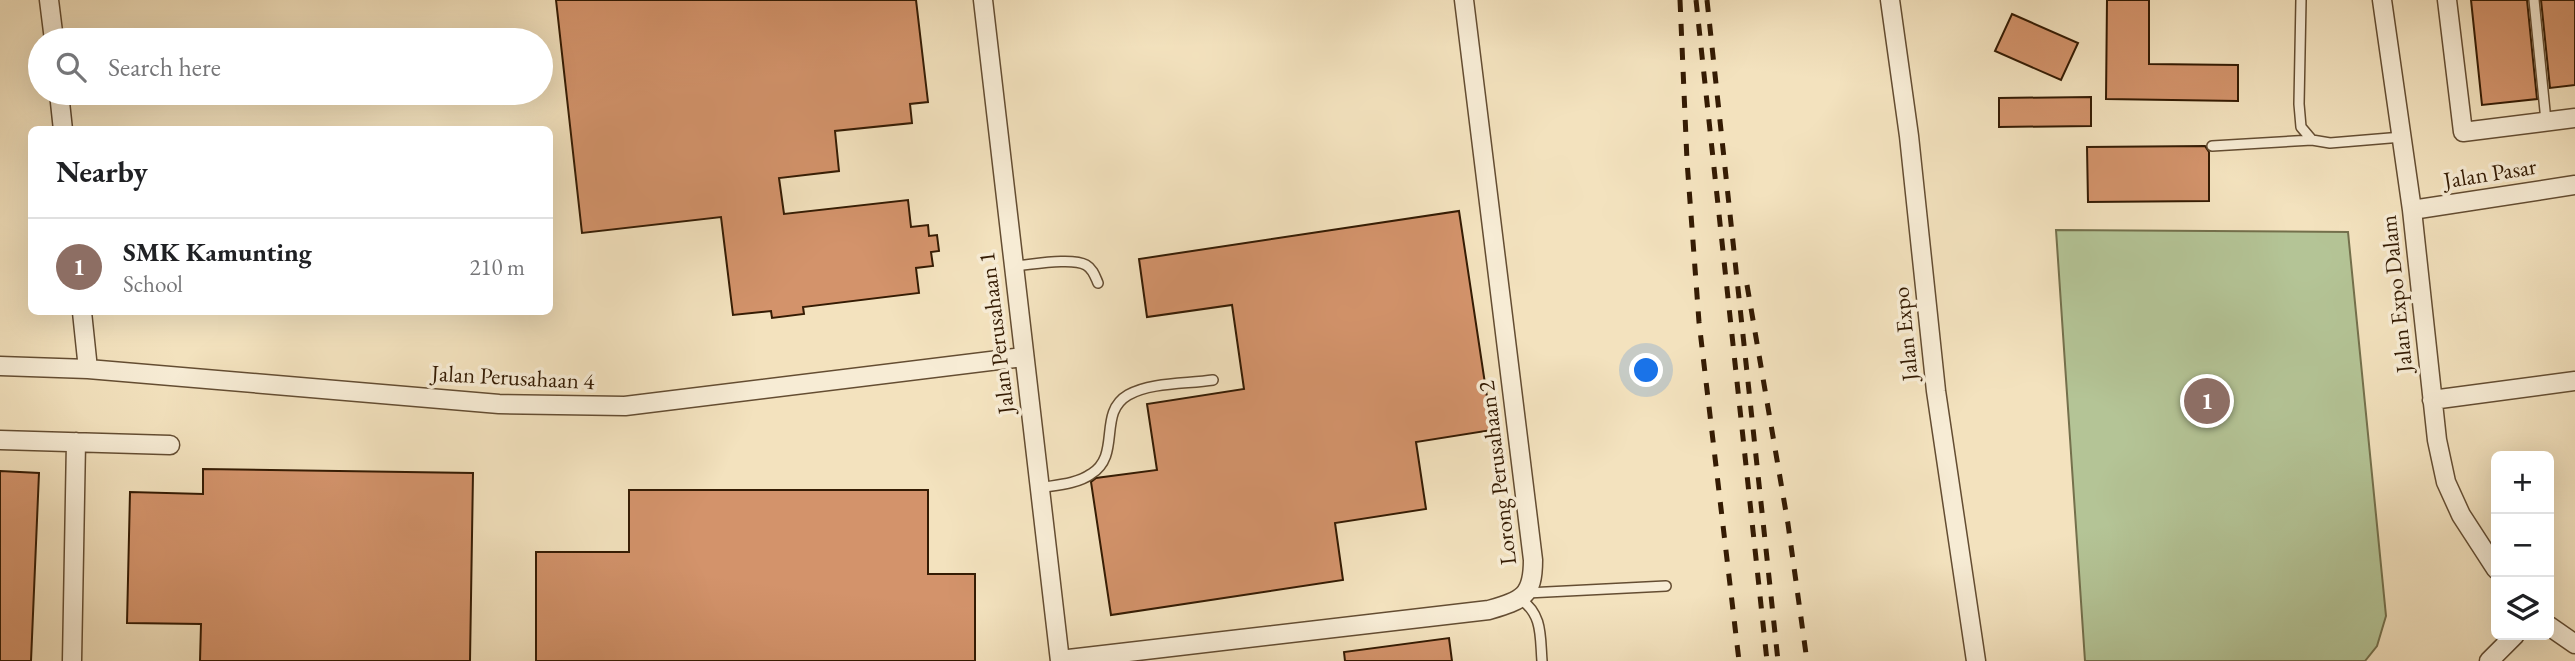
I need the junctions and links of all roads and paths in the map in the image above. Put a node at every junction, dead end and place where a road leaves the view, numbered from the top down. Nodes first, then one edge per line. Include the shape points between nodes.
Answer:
1 (49, 0) edge
2 (983, 0) edge
3 (1464, 0) edge
4 (1891, 0) edge
5 (2301, 0) edge
6 (2382, 0) edge
7 (2447, 0) edge
8 (2534, 0) edge
9 (52, 28) edge
10 (60, 105) edge
11 (2575, 118) edge
12 (2546, 121) junction
13 (63, 126) edge
14 (2402, 137) junction
15 (2312, 141) junction
16 (2212, 146) dead end
17 (2575, 185) edge
18 (2412, 210) junction
19 (1013, 266) junction
20 (1098, 283) dead end
21 (82, 315) edge
22 (1023, 357) junction
23 (0, 366) edge
24 (88, 369) junction
25 (1213, 380) dead end
26 (2575, 381) edge
27 (2432, 400) junction
28 (0, 440) edge
29 (76, 442) junction
30 (170, 445) dead end
31 (1039, 488) junction
32 (2491, 561) edge
33 (1666, 586) dead end
34 (1524, 596) junction
35 (2554, 629) edge
36 (2511, 640) edge
37 (2575, 644) edge
38 (2498, 658) edge
39 (72, 661) edge
40 (1060, 661) edge
41 (1542, 661) edge
42 (1976, 661) edge

1 - 9 street
2 - 19 street, Jalan Perusahaan 1
3 - 34 street, Lorong Perusahaan 2 via 1533,560 1533,578
4 - 42 street, Jalan Expo via 1936,391
5 - 15 lane via 2299,104 2301,127
6 - 14 street, Jalan Expo Dalam
7 - 12 street via 2463,132
8 - 12 lane
10 - 13 street
11 - 12 street
14 - 15 lane via 2330,144
14 - 18 street, Jalan Expo Dalam
15 - 16 lane
17 - 18 street, Jalan Pasar
18 - 27 street, Jalan Expo Dalam
19 - 20 lane via 1073,261 1086,264
19 - 22 street, Jalan Perusahaan 1
21 - 24 street
22 - 24 street, Jalan Perusahaan 4 via 625,406 499,404
22 - 31 street, Jalan Perusahaan 1
23 - 24 street, Jalan Perusahaan 4
25 - 31 lane via 1147,388 1127,396 1115,407 1110,421 1106,461 1075,481
26 - 27 street
27 - 32 street, Jalan Expo Dalam via 2446,482
28 - 29 street
29 - 30 street
29 - 39 street
31 - 40 street, Jalan Perusahaan 1
33 - 34 lane
34 - 40 street via 1489,610
34 - 41 lane via 1539,619
35 - 37 street
36 - 38 street

